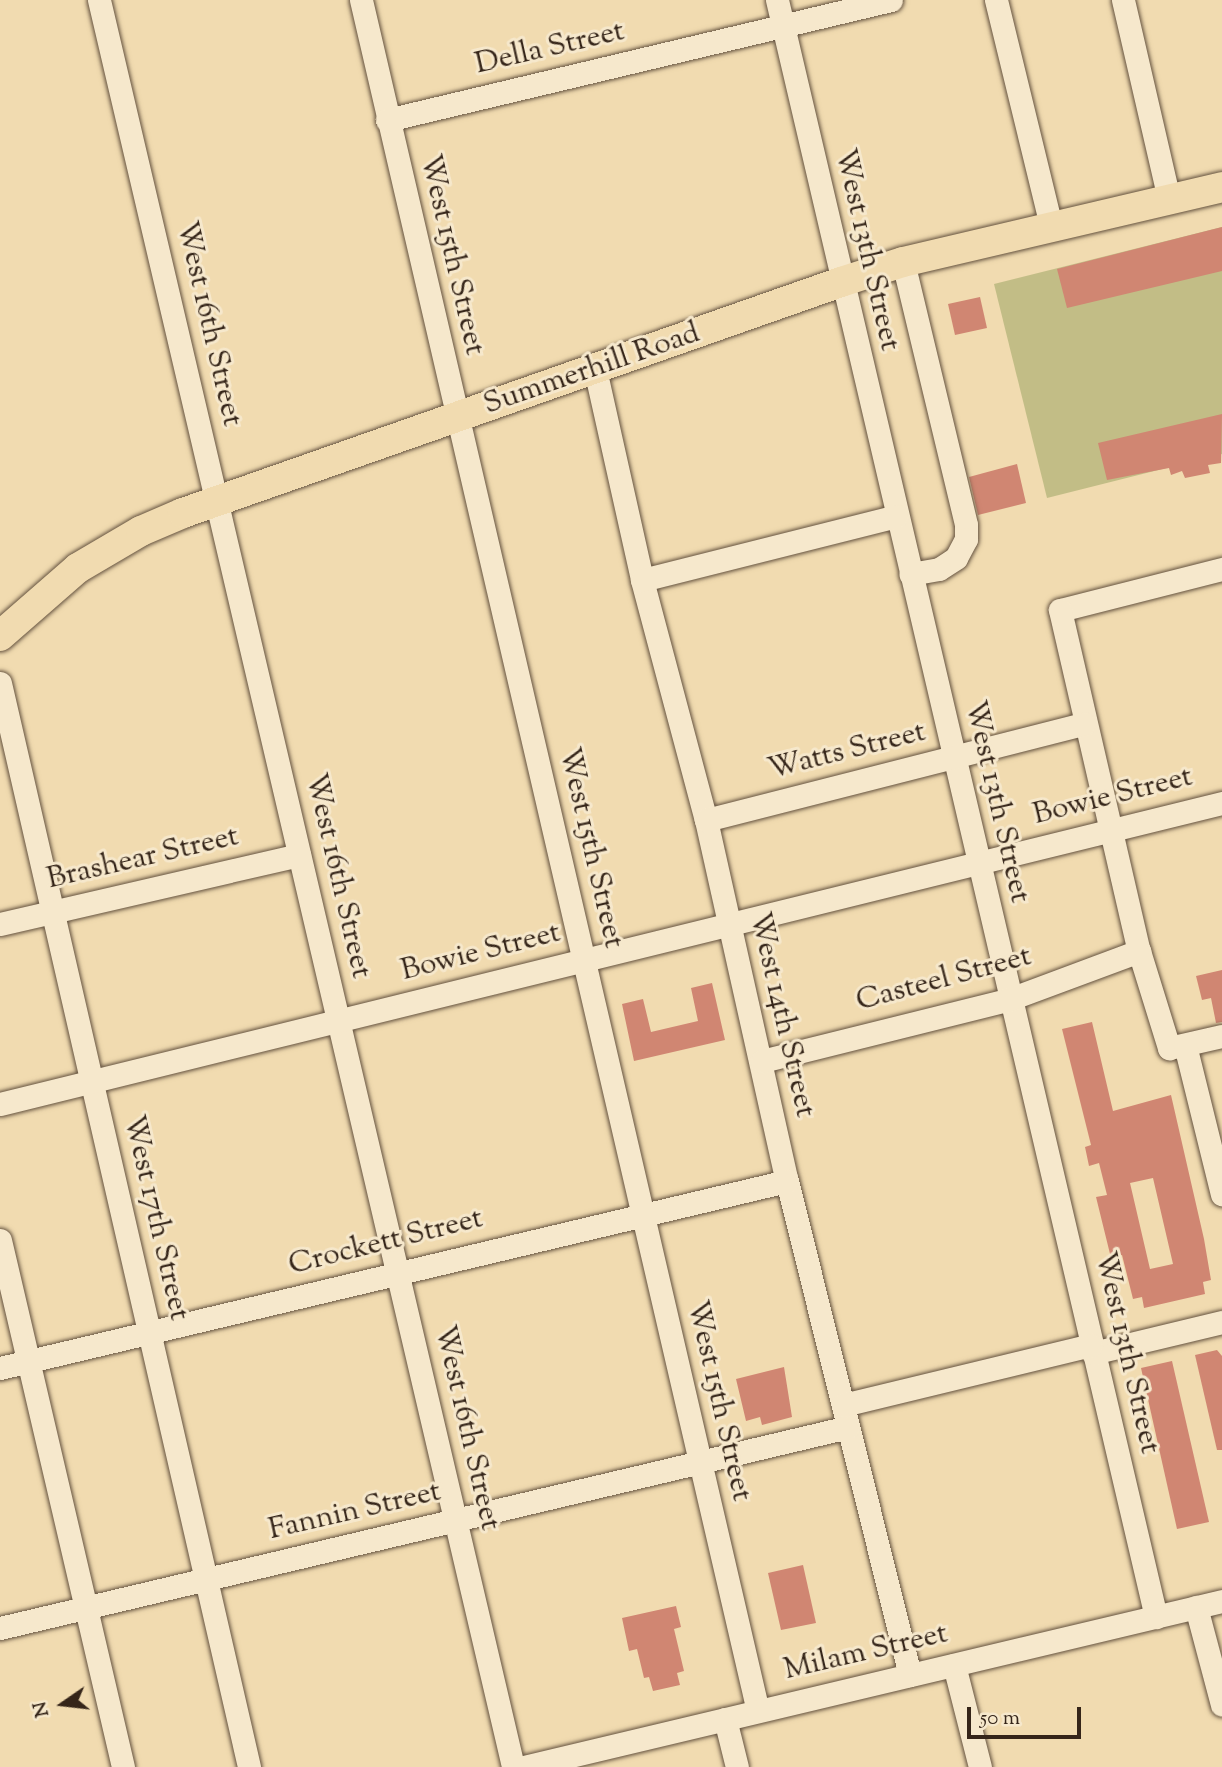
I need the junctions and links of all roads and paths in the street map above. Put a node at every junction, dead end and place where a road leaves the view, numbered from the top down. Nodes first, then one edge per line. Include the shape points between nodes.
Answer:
1 (99, 0) edge
2 (361, 0) edge
3 (777, 0) edge
4 (891, 0) edge
5 (996, 0) edge
6 (1123, 0) edge
7 (783, 25) junction
8 (387, 120) junction
9 (1222, 187) edge
10 (1169, 200) junction
11 (1051, 226) junction
12 (903, 262) junction
13 (841, 282) junction
14 (595, 369) junction
15 (457, 417) junction
16 (216, 500) junction
17 (896, 516) junction
18 (1222, 569) edge
19 (910, 574) junction
20 (642, 580) junction
21 (0, 636) edge
22 (0, 683) edge
23 (1084, 724) junction
24 (953, 758) junction
25 (1222, 803) edge
26 (706, 820) junction
27 (1111, 831) junction
28 (299, 855) junction
29 (978, 863) junction
30 (52, 912) junction
31 (0, 924) edge
32 (727, 925) junction
33 (1139, 951) junction
34 (585, 960) junction
35 (1010, 999) junction
36 (338, 1021) junction
37 (1222, 1036) edge
38 (1177, 1046) junction
39 (762, 1061) junction
40 (91, 1082) junction
41 (0, 1104) edge
42 (787, 1181) junction
43 (1222, 1194) edge
44 (642, 1213) junction
45 (0, 1240) edge
46 (397, 1272) junction
47 (1222, 1322) edge
48 (149, 1334) junction
49 (1092, 1349) junction
50 (28, 1362) junction
51 (0, 1368) edge
52 (845, 1416) junction
53 (699, 1462) junction
54 (455, 1521) junction
55 (206, 1580) junction
56 (1222, 1601) edge
57 (1196, 1607) junction
58 (86, 1608) junction
59 (1156, 1617) junction
60 (0, 1628) edge
61 (954, 1665) junction
62 (909, 1675) junction
63 (1222, 1705) edge
64 (758, 1711) junction
65 (725, 1719) junction
66 (123, 1767) edge
67 (249, 1767) edge
68 (513, 1767) edge
69 (524, 1767) edge
70 (737, 1767) edge
71 (981, 1767) edge

1 - 16 street, West 16th Street
2 - 8 street, West 15th Street
3 - 7 street, West 13th Street
4 - 7 street, Della Street
5 - 11 street
6 - 10 street
7 - 8 street, Della Street
7 - 13 street, West 13th Street
8 - 15 street, West 15th Street
9 - 10 main road, Summerhill Road
10 - 11 main road, Summerhill Road
11 - 12 main road, Summerhill Road
12 - 13 main road, Summerhill Road
12 - 19 street via 966,539 947,565
13 - 14 main road, Summerhill Road
13 - 17 street, West 13th Street
14 - 15 main road, Summerhill Road
14 - 20 street, West 14th Street
15 - 16 main road, Summerhill Road
15 - 34 street, West 15th Street
16 - 21 main road, Summerhill Road via 141,531 98,555 41,596
16 - 28 street, West 16th Street
17 - 19 street, West 13th Street
17 - 20 street
18 - 23 street via 1059,610
19 - 24 street, West 13th Street
20 - 26 street, West 14th Street
22 - 30 street, West 17th Street
23 - 24 street, Watts Street
23 - 27 street
24 - 26 street, Watts Street
24 - 29 street, West 13th Street
25 - 27 street, Bowie Street
26 - 32 street, West 14th Street
27 - 29 street, Bowie Street
27 - 33 street
28 - 30 street, Brashear Street
28 - 36 street, West 16th Street
29 - 32 street, Bowie Street
29 - 35 street, West 13th Street
30 - 31 street, Brashear Street
30 - 40 street, West 17th Street
32 - 34 street, Bowie Street
32 - 39 street, West 14th Street
33 - 35 street, Casteel Street
33 - 38 street
34 - 36 street, Bowie Street
34 - 44 street, West 15th Street
35 - 39 street, Casteel Street
35 - 49 street, West 13th Street
36 - 40 street, Bowie Street
36 - 46 street, West 16th Street
37 - 38 street
38 - 43 street
39 - 42 street, West 14th Street
40 - 41 street, Bowie Street
40 - 48 street, West 17th Street
42 - 44 street, Crockett Street
42 - 52 street, West 14th Street
44 - 46 street, Crockett Street
44 - 53 street, West 15th Street
45 - 50 street
46 - 48 street, Crockett Street
46 - 54 street, West 16th Street
47 - 49 street, Fannin Street
48 - 50 street, Crockett Street
48 - 55 street, West 17th Street
49 - 52 street, Fannin Street
49 - 59 street, West 13th Street
50 - 51 street, Crockett Street
50 - 58 street
52 - 53 street, Fannin Street
52 - 62 street, West 14th Street
53 - 54 street, Fannin Street
53 - 64 street, West 15th Street
54 - 55 street, Fannin Street
54 - 68 street, West 16th Street
55 - 58 street, Fannin Street
55 - 67 street, West 17th Street
56 - 57 street, Milam Street
57 - 59 street, Milam Street
57 - 63 street
58 - 60 street, Fannin Street
58 - 66 street
59 - 61 street, Milam Street
61 - 62 street, Milam Street
61 - 71 street
62 - 64 street, Milam Street
64 - 65 street, Milam Street
65 - 69 street, Milam Street
65 - 70 street

